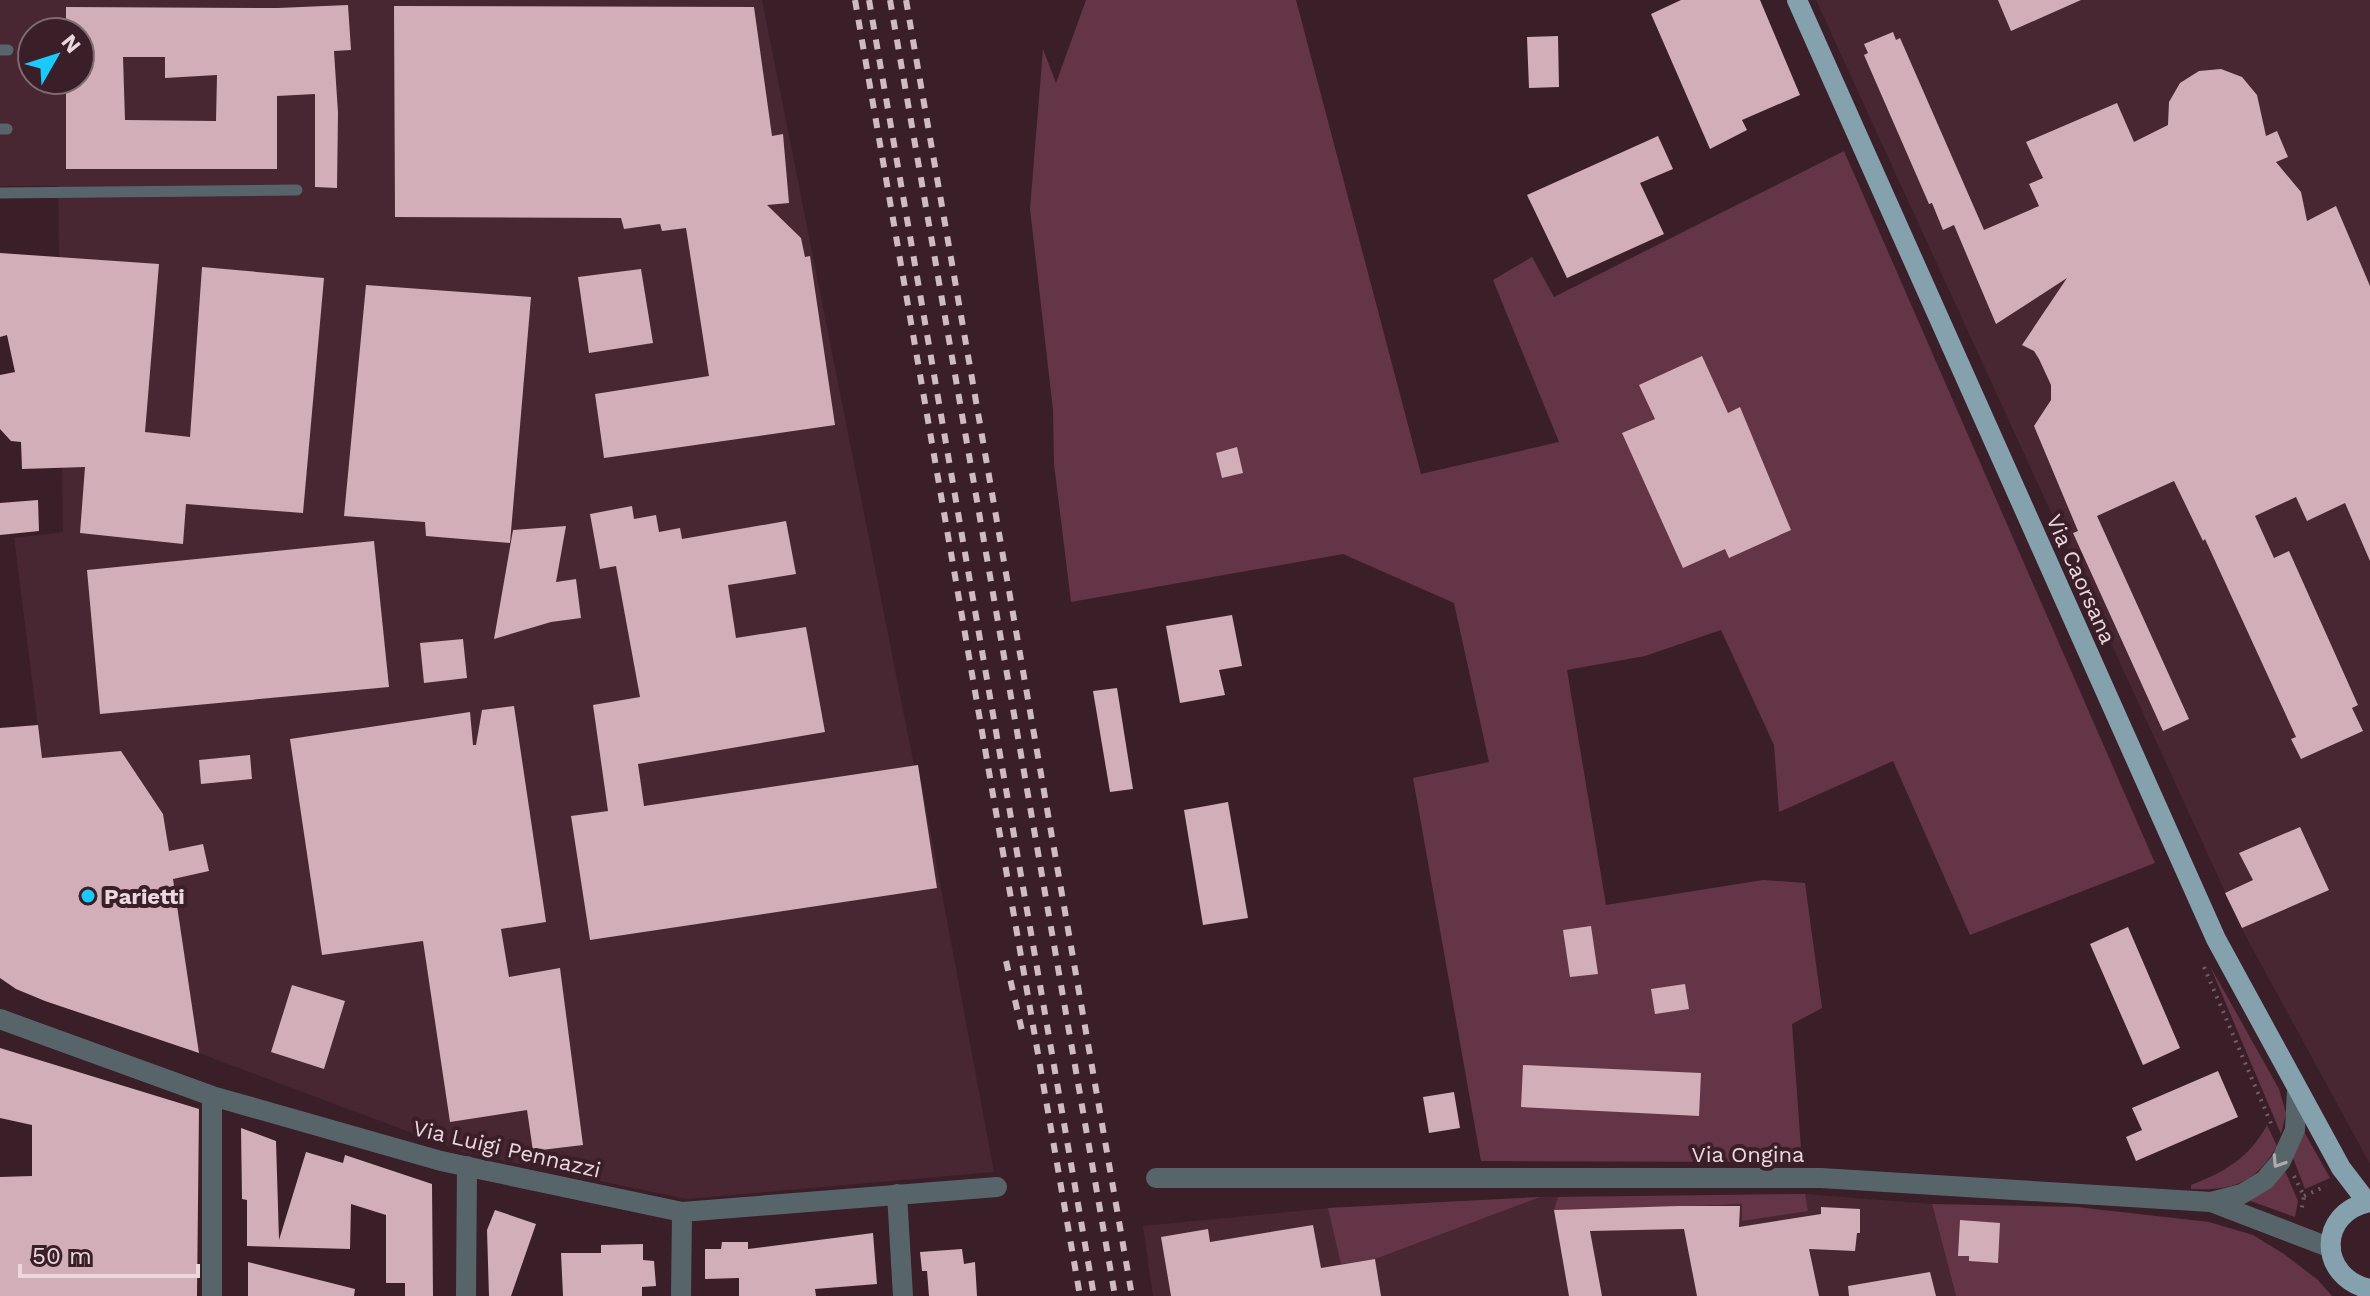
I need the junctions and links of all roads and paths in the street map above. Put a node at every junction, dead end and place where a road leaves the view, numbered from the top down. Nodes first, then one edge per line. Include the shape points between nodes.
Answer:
1 (1797, 0) edge
2 (297, 190) dead end
3 (0, 193) edge
4 (0, 1008) edge
5 (0, 1019) edge
6 (23, 1027) junction
7 (2297, 1089) junction
8 (212, 1096) junction
9 (467, 1166) junction
10 (2294, 1174) dead end
11 (2337, 1176) junction
12 (1156, 1178) dead end
13 (997, 1187) dead end
14 (897, 1194) junction
15 (2304, 1196) junction
16 (2211, 1202) junction
17 (2369, 1202) edge
18 (682, 1212) junction
19 (2300, 1220) dead end
20 (2331, 1240) junction
21 (2363, 1291) edge
22 (212, 1296) edge
23 (466, 1296) edge
24 (681, 1296) edge
25 (903, 1296) edge

1 - 7 main road, Via Caorsana via 2216,939
2 - 3 lane
4 - 6 street, Via Luigi Pennazzi
5 - 6 street, Via Luigi Pennazzi
6 - 8 street, Via Luigi Pennazzi
7 - 11 main road, Via Caorsana
7 -> 16 street via 2295,1130 2281,1161 2265,1180 2242,1194
8 - 9 street, Via Luigi Pennazzi
8 - 22 street
9 - 18 street, Via Luigi Pennazzi
9 - 23 street
10 - 15 path
11 - 15 path
11 - 17 main road, Via Caorsana
11 - 20 main road via 2346,1198
12 - 16 street, Via Ongina via 1821,1178
13 - 14 street, Via Luigi Pennazzi
14 - 18 street, Via Luigi Pennazzi
14 - 25 street
15 - 19 path
16 - 20 street, Via Ongina
17 - 20 main road via 2340,1217
18 - 24 street
20 - 21 main road via 2336,1268

